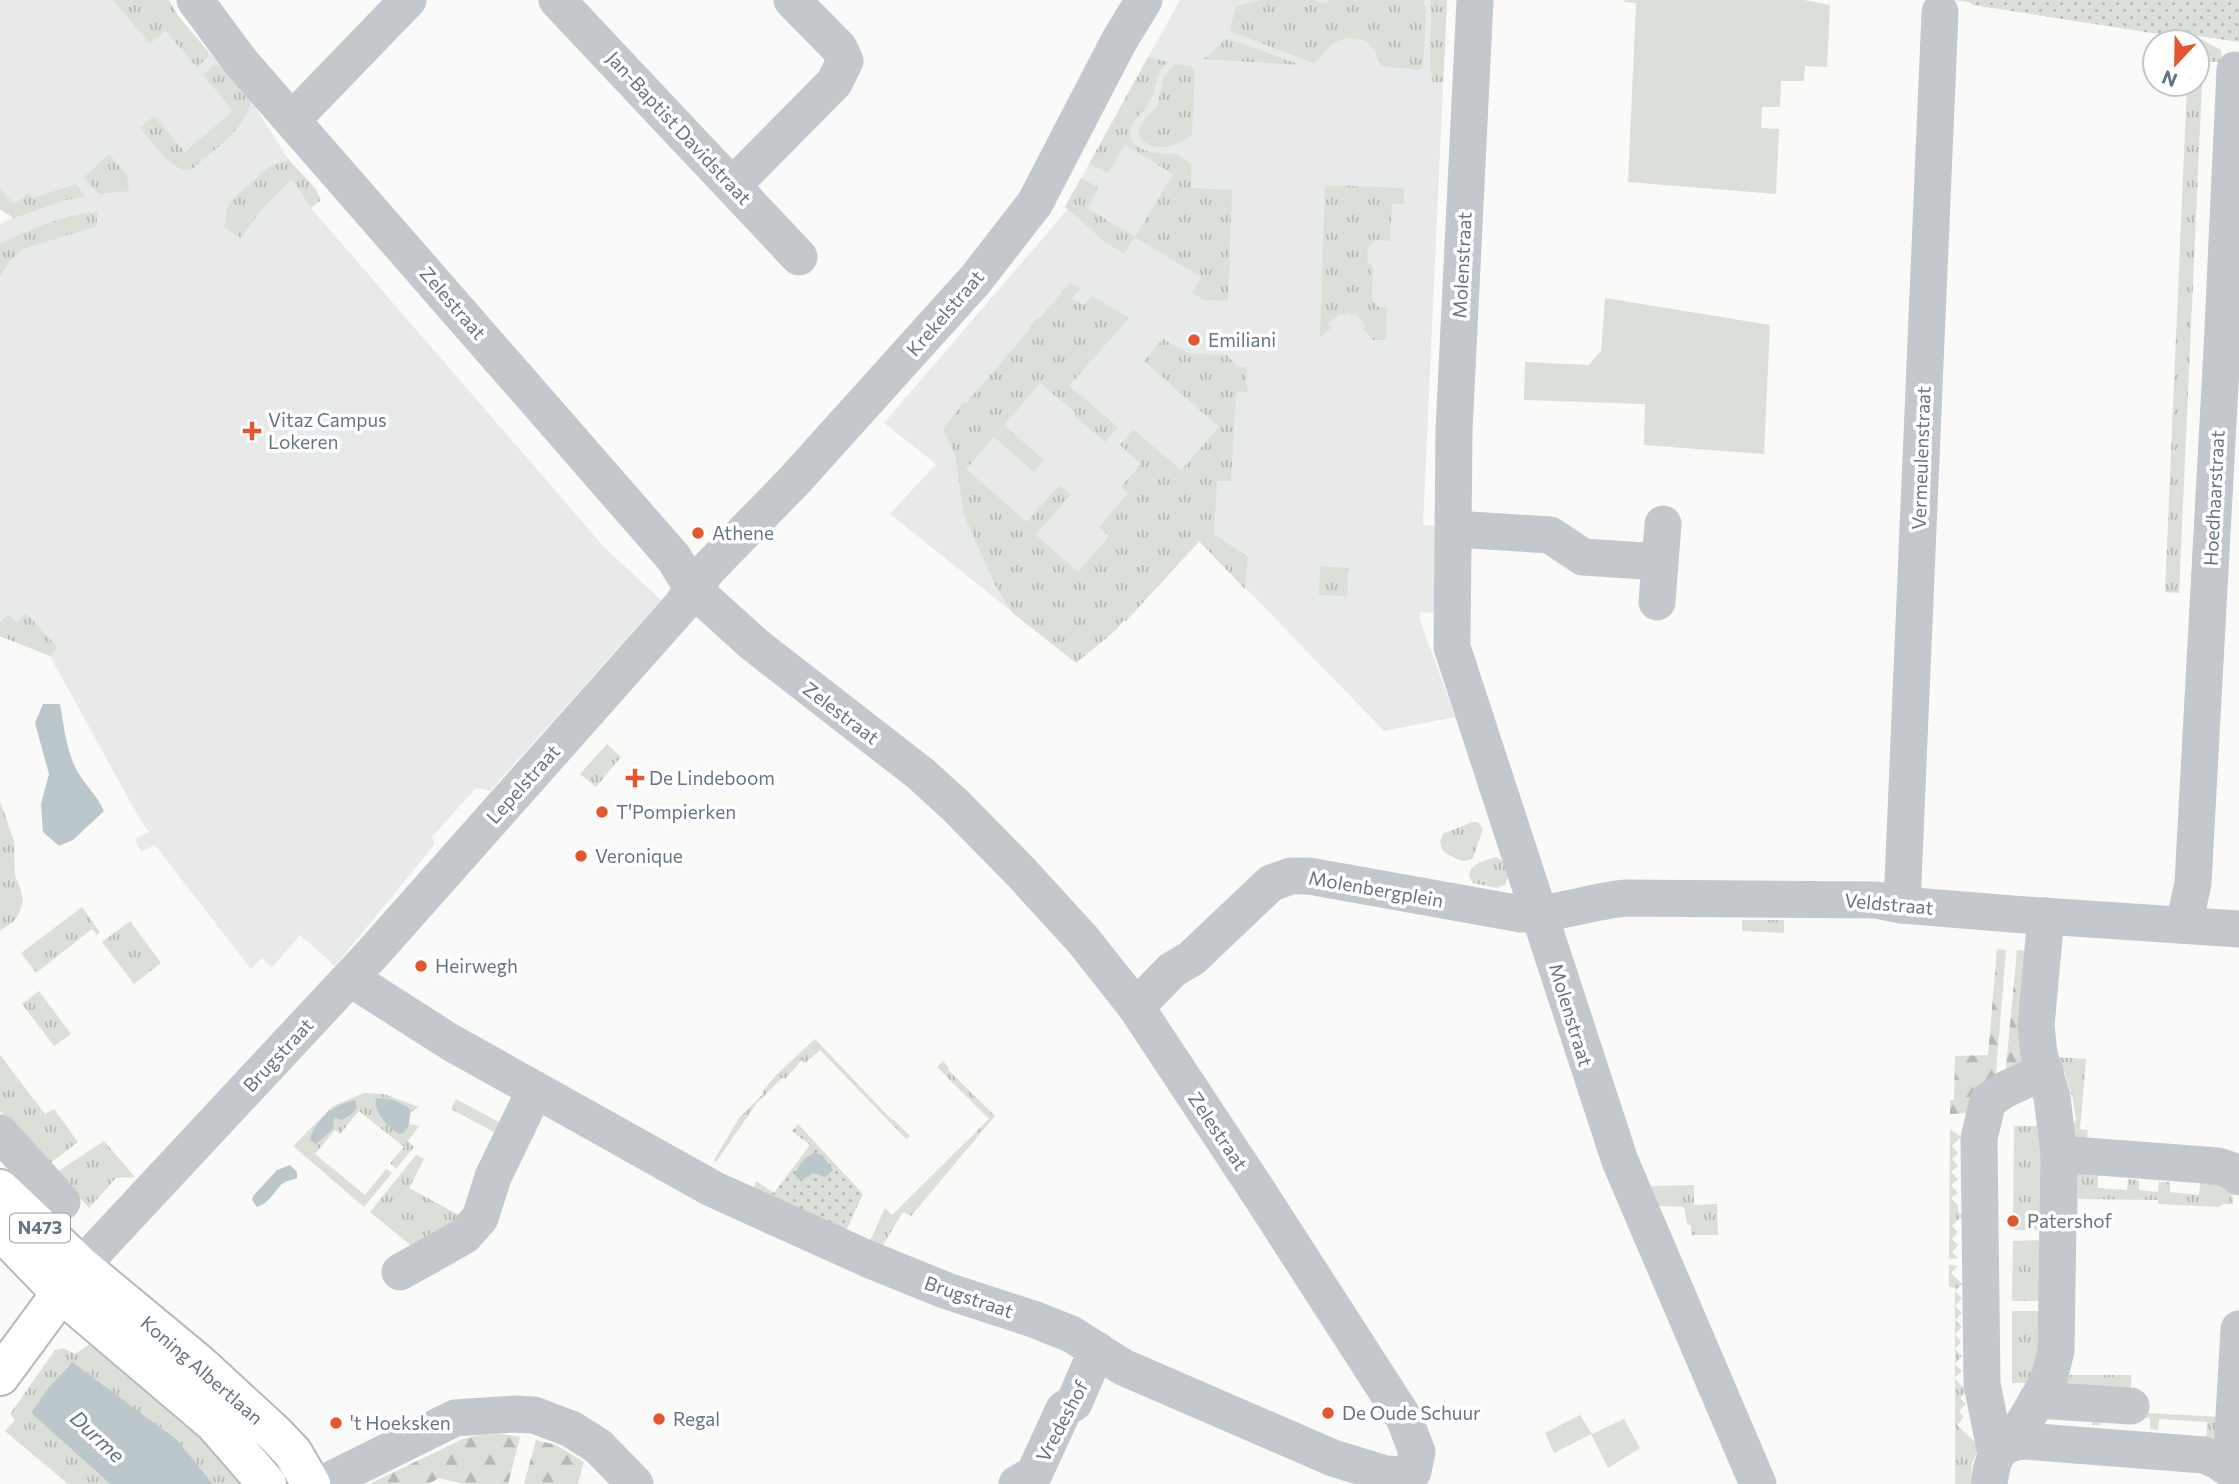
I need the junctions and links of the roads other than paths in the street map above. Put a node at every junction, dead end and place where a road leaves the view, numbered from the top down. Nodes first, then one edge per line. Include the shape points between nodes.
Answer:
1 (195, 0) edge
2 (408, 0) edge
3 (557, 0) edge
4 (792, 0) edge
5 (1144, 0) edge
6 (1475, 0) edge
7 (1940, 12) dead end
8 (2235, 69) dead end
9 (292, 120) junction
10 (733, 185) junction
11 (799, 257) dead end
12 (1663, 524) dead end
13 (1454, 530) junction
14 (1660, 562) junction
15 (694, 589) junction
16 (1657, 602) dead end
17 (1902, 905) junction
18 (1540, 915) junction
19 (2046, 916) junction
20 (2184, 925) junction
21 (2239, 929) edge
22 (350, 978) junction
23 (1136, 1007) junction
24 (2045, 1071) junction
25 (535, 1090) junction
26 (0, 1133) edge
27 (2059, 1154) junction
28 (2239, 1177) edge
29 (0, 1189) edge
30 (62, 1202) dead end
31 (0, 1230) edge
32 (400, 1272) dead end
33 (71, 1279) junction
34 (2239, 1329) edge
35 (1097, 1350) junction
36 (0, 1376) edge
37 (2037, 1400) junction
38 (2131, 1406) dead end
39 (1999, 1460) edge
40 (2235, 1473) edge
41 (1420, 1478) edge
42 (267, 1484) edge
43 (311, 1484) edge
44 (322, 1484) edge
45 (635, 1484) edge
46 (1017, 1484) edge
47 (1758, 1484) edge

1 - 9 street, Zelestraat
2 - 9 street
3 - 10 street, Jan-Baptist Davidstraat
4 - 10 street via 839,48 845,61 834,83
5 - 15 street, Krekelstraat via 1035,203 976,279
6 - 13 street, Molenstraat via 1454,430
7 - 17 street, Vermeulenstraat
8 - 20 street, Hoedhaarstraat via 2193,883
9 - 15 street, Zelestraat via 673,557
10 - 11 street, Jan-Baptist Davidstraat
12 - 14 street
13 - 14 street via 1550,535 1583,557
13 - 18 street, Molenstraat via 1452,647
14 - 16 street
15 - 22 street, Lepelstraat
15 - 23 street, Zelestraat via 755,645 955,805 1083,940
17 - 18 street, Veldstraat via 1876,900 1626,898
17 - 19 street, Veldstraat
18 - 23 street, Molenbergplein via 1291,876 1271,883
18 - 47 street, Molenstraat via 1620,1161
19 - 20 street, Veldstraat
19 - 24 street via 2036,1026
20 - 21 street, Veldstraat
22 - 25 street, Brugstraat
22 - 33 street, Brugstraat
23 - 41 street, Zelestraat via 1404,1418 1417,1452
24 - 27 street
24 - 39 street via 1988,1101 1979,1138 1982,1384
25 - 32 street via 493,1177 480,1218 464,1236
25 - 35 street, Brugstraat via 726,1195 868,1259 1070,1334
26 - 30 street
27 - 28 street via 2218,1166
27 - 37 street via 2056,1350 2048,1382
29 - 33 main road, N473
31 - 33 main road, N473
33 - 36 main road
33 - 42 main road, Koning Albertlaan via 214,1423
33 - 43 main road, Koning Albertlaan via 199,1364 293,1453
34 - 40 street
35 - 41 street, Brugstraat via 1123,1367 1333,1458 1385,1474
35 - 46 street, Vredeshof via 1074,1403 1064,1409 1034,1474
37 - 38 street
37 - 39 street
39 - 40 street via 2024,1441 2204,1455
44 - 45 street via 455,1419 515,1414 534,1415 571,1429 598,1446

